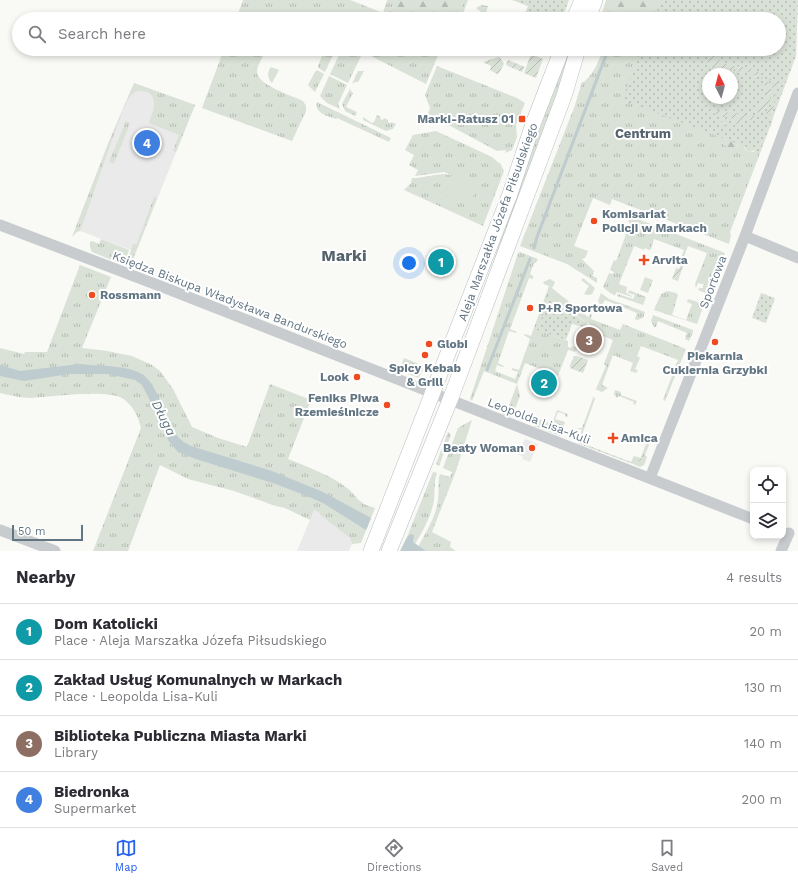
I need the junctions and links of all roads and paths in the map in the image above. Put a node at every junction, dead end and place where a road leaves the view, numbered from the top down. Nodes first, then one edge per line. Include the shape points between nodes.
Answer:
1 (582, 0) edge
2 (595, 0) edge
3 (577, 12) edge
4 (591, 12) edge
5 (559, 56) edge
6 (576, 56) edge
7 (798, 93) edge
8 (793, 123) edge
9 (0, 225) edge
10 (745, 236) junction
11 (798, 258) edge
12 (433, 393) junction
13 (450, 400) junction
14 (650, 478) junction
15 (750, 518) edge
16 (0, 530) edge
17 (790, 533) edge
18 (372, 549) edge
19 (55, 551) edge
20 (390, 551) edge
21 (781, 551) edge

1 - 3 main road
2 - 4 main road
5 - 12 main road, Aleja Marszałka Józefa Piłsudskiego via 510,194
6 - 13 main road, Aleja Marszałka Józefa Piłsudskiego via 564,96
7 - 8 street, Sportowa
8 - 10 street, Sportowa
9 - 12 street, Księdza Biskupa Władysława Bandurskiego
10 - 11 street
10 - 14 street, Sportowa
12 - 13 street, Księdza Biskupa Władysława Bandurskiego
12 - 18 main road, Aleja Marszałka Józefa Piłsudskiego
13 - 14 street, Leopolda Lisa-Kuli
13 - 20 main road, Aleja Marszałka Józefa Piłsudskiego
14 - 15 street, Leopolda Lisa-Kuli
16 - 19 street
17 - 21 street

